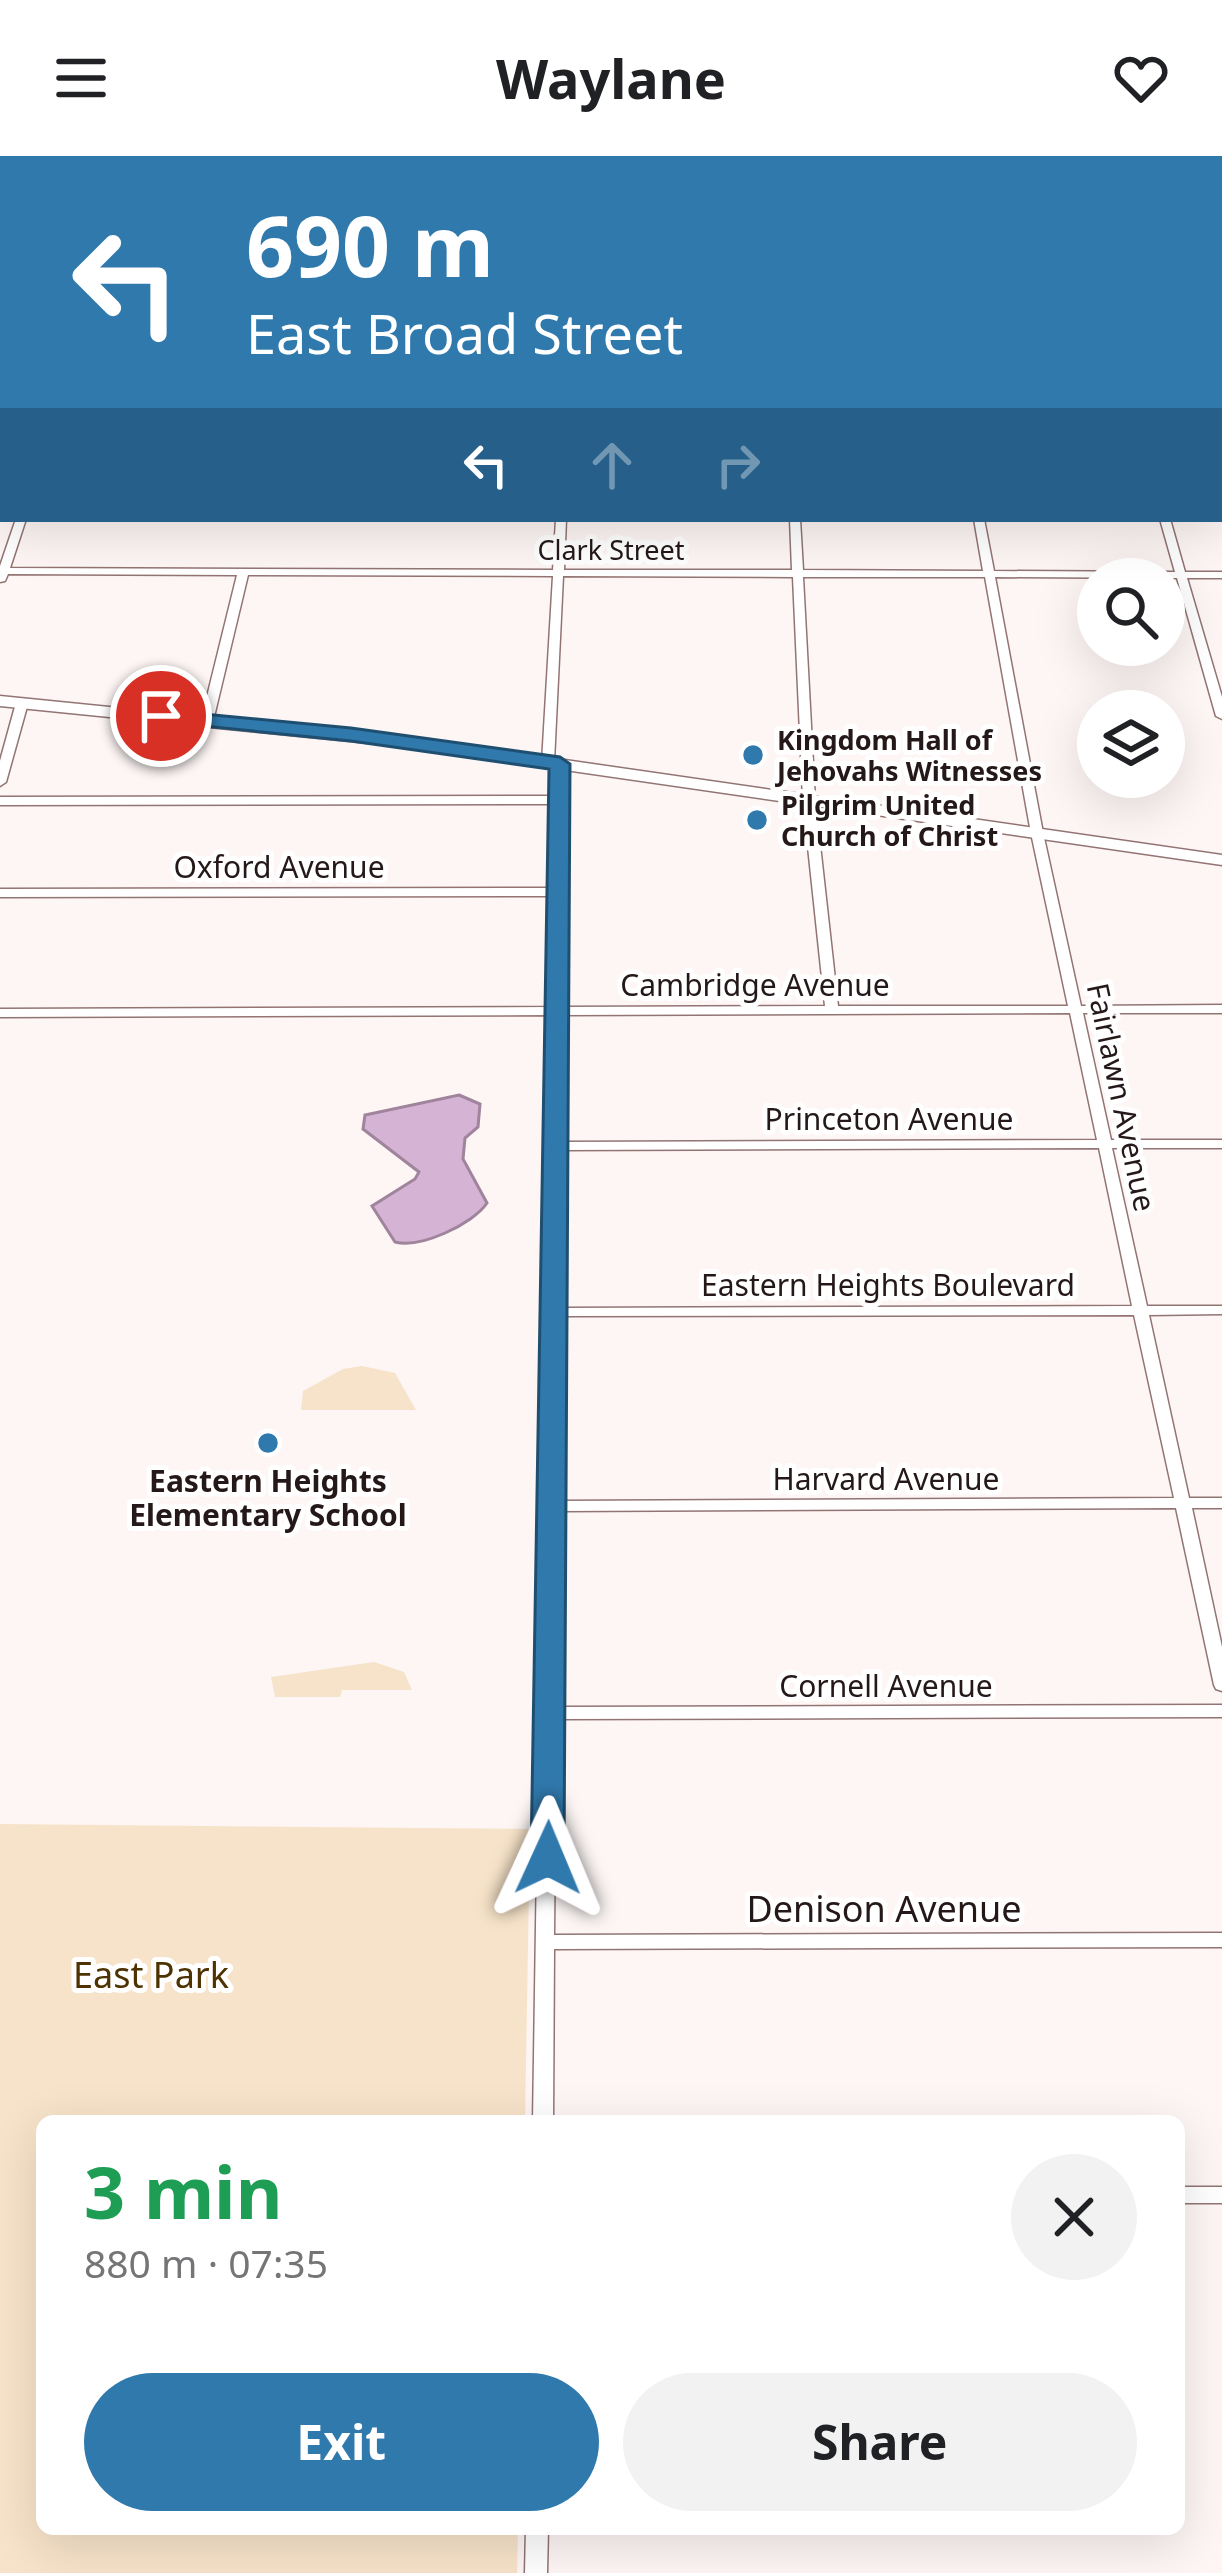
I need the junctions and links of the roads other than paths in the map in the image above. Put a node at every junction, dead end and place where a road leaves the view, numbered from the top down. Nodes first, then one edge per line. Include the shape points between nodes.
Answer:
1 (20, 522) edge
2 (561, 522) edge
3 (794, 522) edge
4 (980, 522) edge
5 (1166, 522) edge
6 (1176, 558) edge
7 (243, 572) junction
8 (559, 573) junction
9 (1, 574) edge
10 (797, 574) junction
11 (989, 574) junction
12 (1077, 574) edge
13 (1185, 575) edge
14 (1222, 575) edge
15 (1185, 589) edge
16 (0, 701) edge
17 (22, 703) junction
18 (1222, 716) edge
19 (207, 721) junction
20 (554, 763) junction
21 (0, 782) edge
22 (559, 800) junction
23 (809, 800) junction
24 (0, 801) edge
25 (1037, 833) junction
26 (1222, 860) edge
27 (558, 892) junction
28 (0, 893) edge
29 (1076, 1010) junction
30 (1222, 1010) edge
31 (832, 1011) junction
32 (556, 1012) junction
33 (0, 1013) edge
34 (1105, 1144) junction
35 (1222, 1144) edge
36 (556, 1146) junction
37 (1141, 1310) junction
38 (1222, 1310) edge
39 (554, 1312) junction
40 (1183, 1503) junction
41 (1222, 1503) edge
42 (550, 1506) junction
43 (1222, 1685) edge
44 (1222, 1711) edge
45 (550, 1714) junction
46 (1222, 1940) edge
47 (546, 1942) junction
48 (543, 2115) edge
49 (1185, 2195) edge
50 (1222, 2195) edge
51 (537, 2535) edge
52 (536, 2573) edge

1 - 9 street
2 - 8 street
3 - 10 street
4 - 11 street, Fairlawn Avenue
5 - 6 street
7 - 8 street, Clark Street
7 - 9 street, Clark Street
7 - 19 street
8 - 10 street, Clark Street
8 - 20 street
10 - 11 street, Clark Street
10 - 23 street
11 - 12 street, Clark Street
11 - 25 street, Fairlawn Avenue
13 - 14 street, Clark Street
15 - 18 street
16 - 17 street
17 - 19 street
17 - 21 street
19 - 20 street
20 - 22 street
20 - 23 street
22 - 24 street
22 - 27 street
23 - 25 street
23 - 31 street
25 - 26 street
25 - 29 street, Fairlawn Avenue
27 - 28 street, Oxford Avenue
27 - 32 street
29 - 30 street, Cambridge Avenue
29 - 31 street, Cambridge Avenue
29 - 34 street, Fairlawn Avenue
31 - 32 street, Cambridge Avenue
32 - 33 street, Cambridge Avenue
32 - 36 street
34 - 35 street, Princeton Avenue
34 - 36 street, Princeton Avenue
34 - 37 street, Fairlawn Avenue
36 - 39 street
37 - 38 street, Eastern Heights Boulevard
37 - 39 street, Eastern Heights Boulevard
37 - 40 street, Fairlawn Avenue
39 - 42 street
40 - 41 street, Harvard Avenue
40 - 42 street, Harvard Avenue
40 - 43 street, Fairlawn Avenue
42 - 45 street
44 - 45 street, Cornell Avenue
45 - 47 street
46 - 47 street, Denison Avenue
47 - 48 street
49 - 50 street
51 - 52 street

